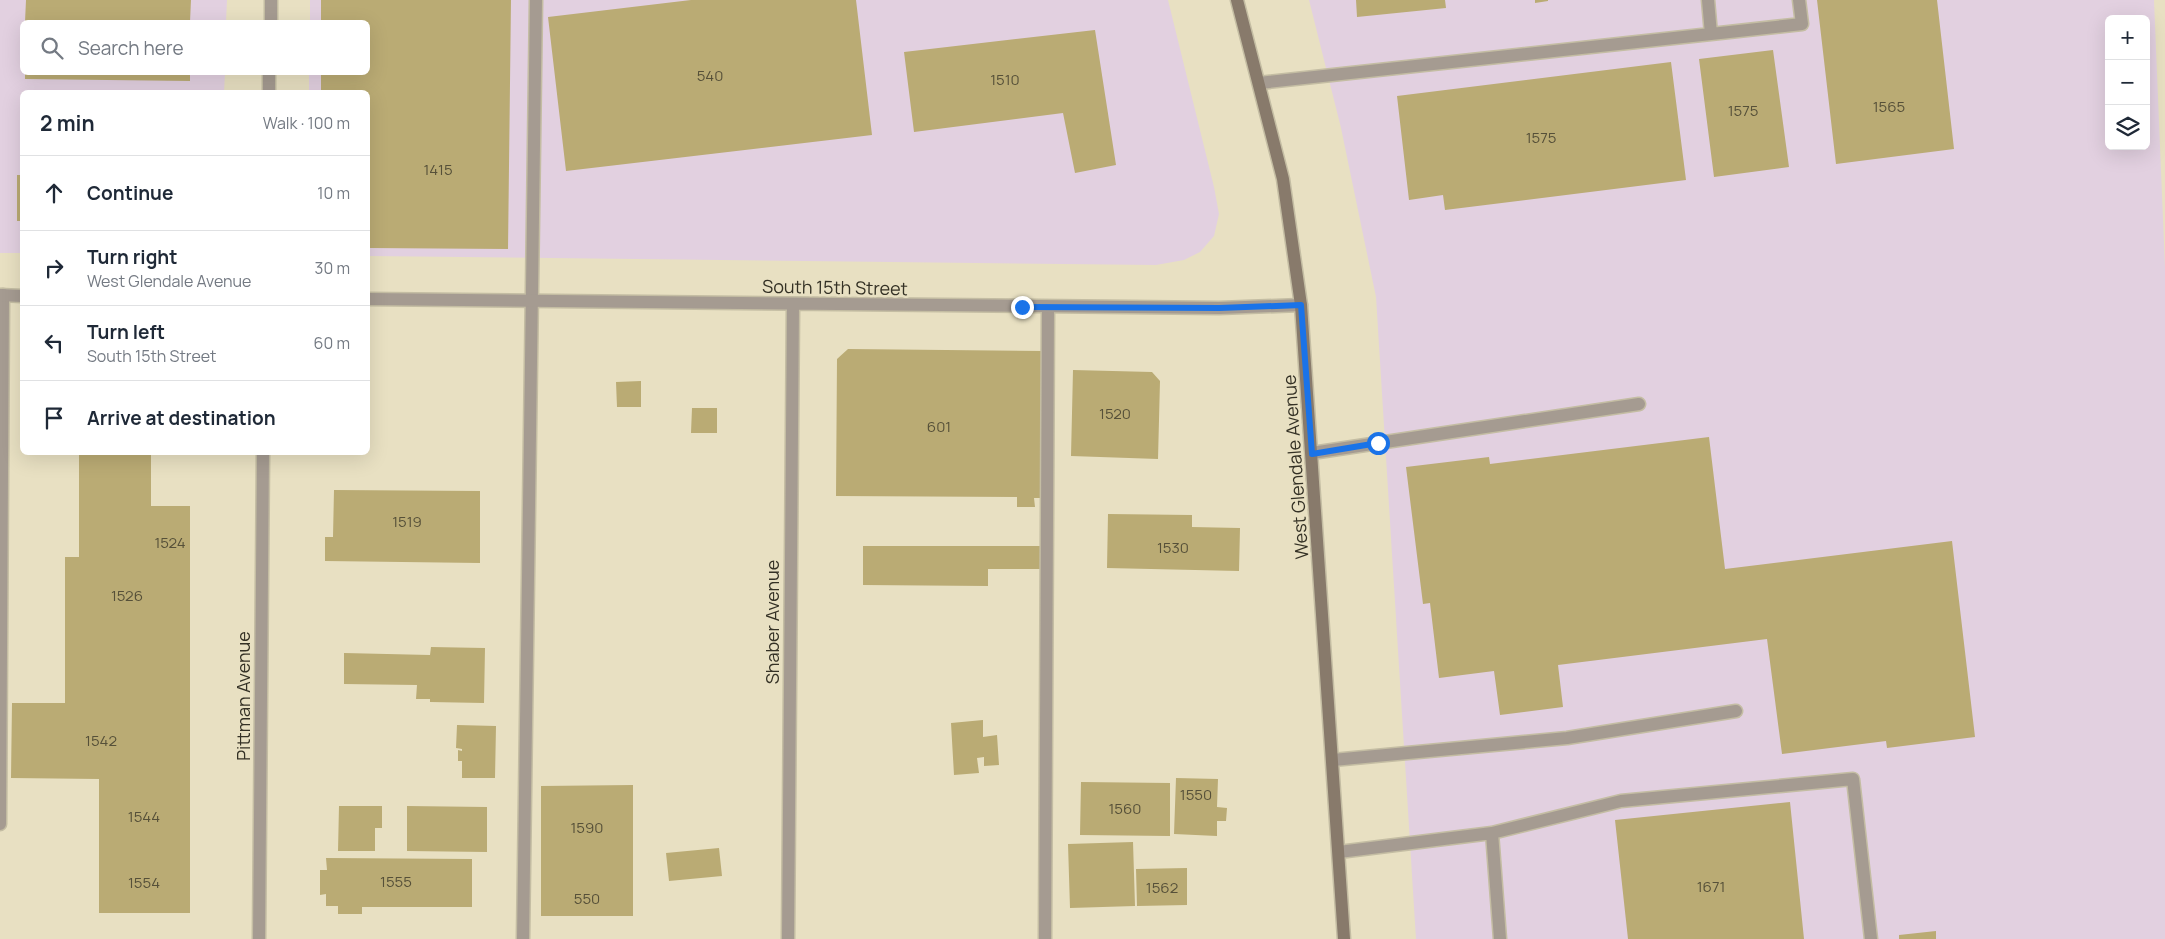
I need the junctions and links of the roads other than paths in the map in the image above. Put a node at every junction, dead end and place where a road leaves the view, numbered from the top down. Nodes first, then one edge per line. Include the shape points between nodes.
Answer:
1 (271, 0) edge
2 (536, 0) edge
3 (1237, 0) edge
4 (1708, 0) edge
5 (1799, 0) edge
6 (270, 20) edge
7 (1711, 34) junction
8 (269, 75) edge
9 (1259, 83) junction
10 (269, 90) edge
11 (2, 296) edge
12 (20, 296) edge
13 (370, 299) edge
14 (532, 301) junction
15 (793, 305) junction
16 (1301, 305) junction
17 (1048, 307) junction
18 (1639, 404) dead end
19 (1312, 454) junction
20 (263, 455) edge
21 (1736, 711) dead end
22 (1333, 760) junction
23 (0, 824) edge
24 (1492, 833) junction
25 (1339, 852) junction
26 (260, 939) edge
27 (523, 939) edge
28 (788, 939) edge
29 (1045, 939) edge
30 (1344, 939) edge
31 (1500, 939) edge
32 (1871, 939) edge

1 - 6 street
2 - 14 street
3 - 9 main road, West Glendale Avenue
4 - 7 street
5 - 7 street via 1802,24
7 - 9 street
8 - 10 street
9 - 16 main road, West Glendale Avenue via 1283,179
11 - 12 street
11 - 23 street
13 - 14 street, South 15th Street
14 - 15 street, South 15th Street
14 - 27 street
15 - 17 street, South 15th Street
15 - 28 street, Shaber Avenue
16 - 17 street, South 15th Street
16 - 19 main road, West Glendale Avenue
17 - 29 street
18 - 19 street
19 - 22 main road, West Glendale Avenue
20 - 26 street, Pittman Avenue
21 - 22 street via 1567,738
22 - 25 main road, West Glendale Avenue
24 - 25 street
24 - 31 street
24 - 32 street via 1621,802 1853,779
25 - 30 main road, West Glendale Avenue

